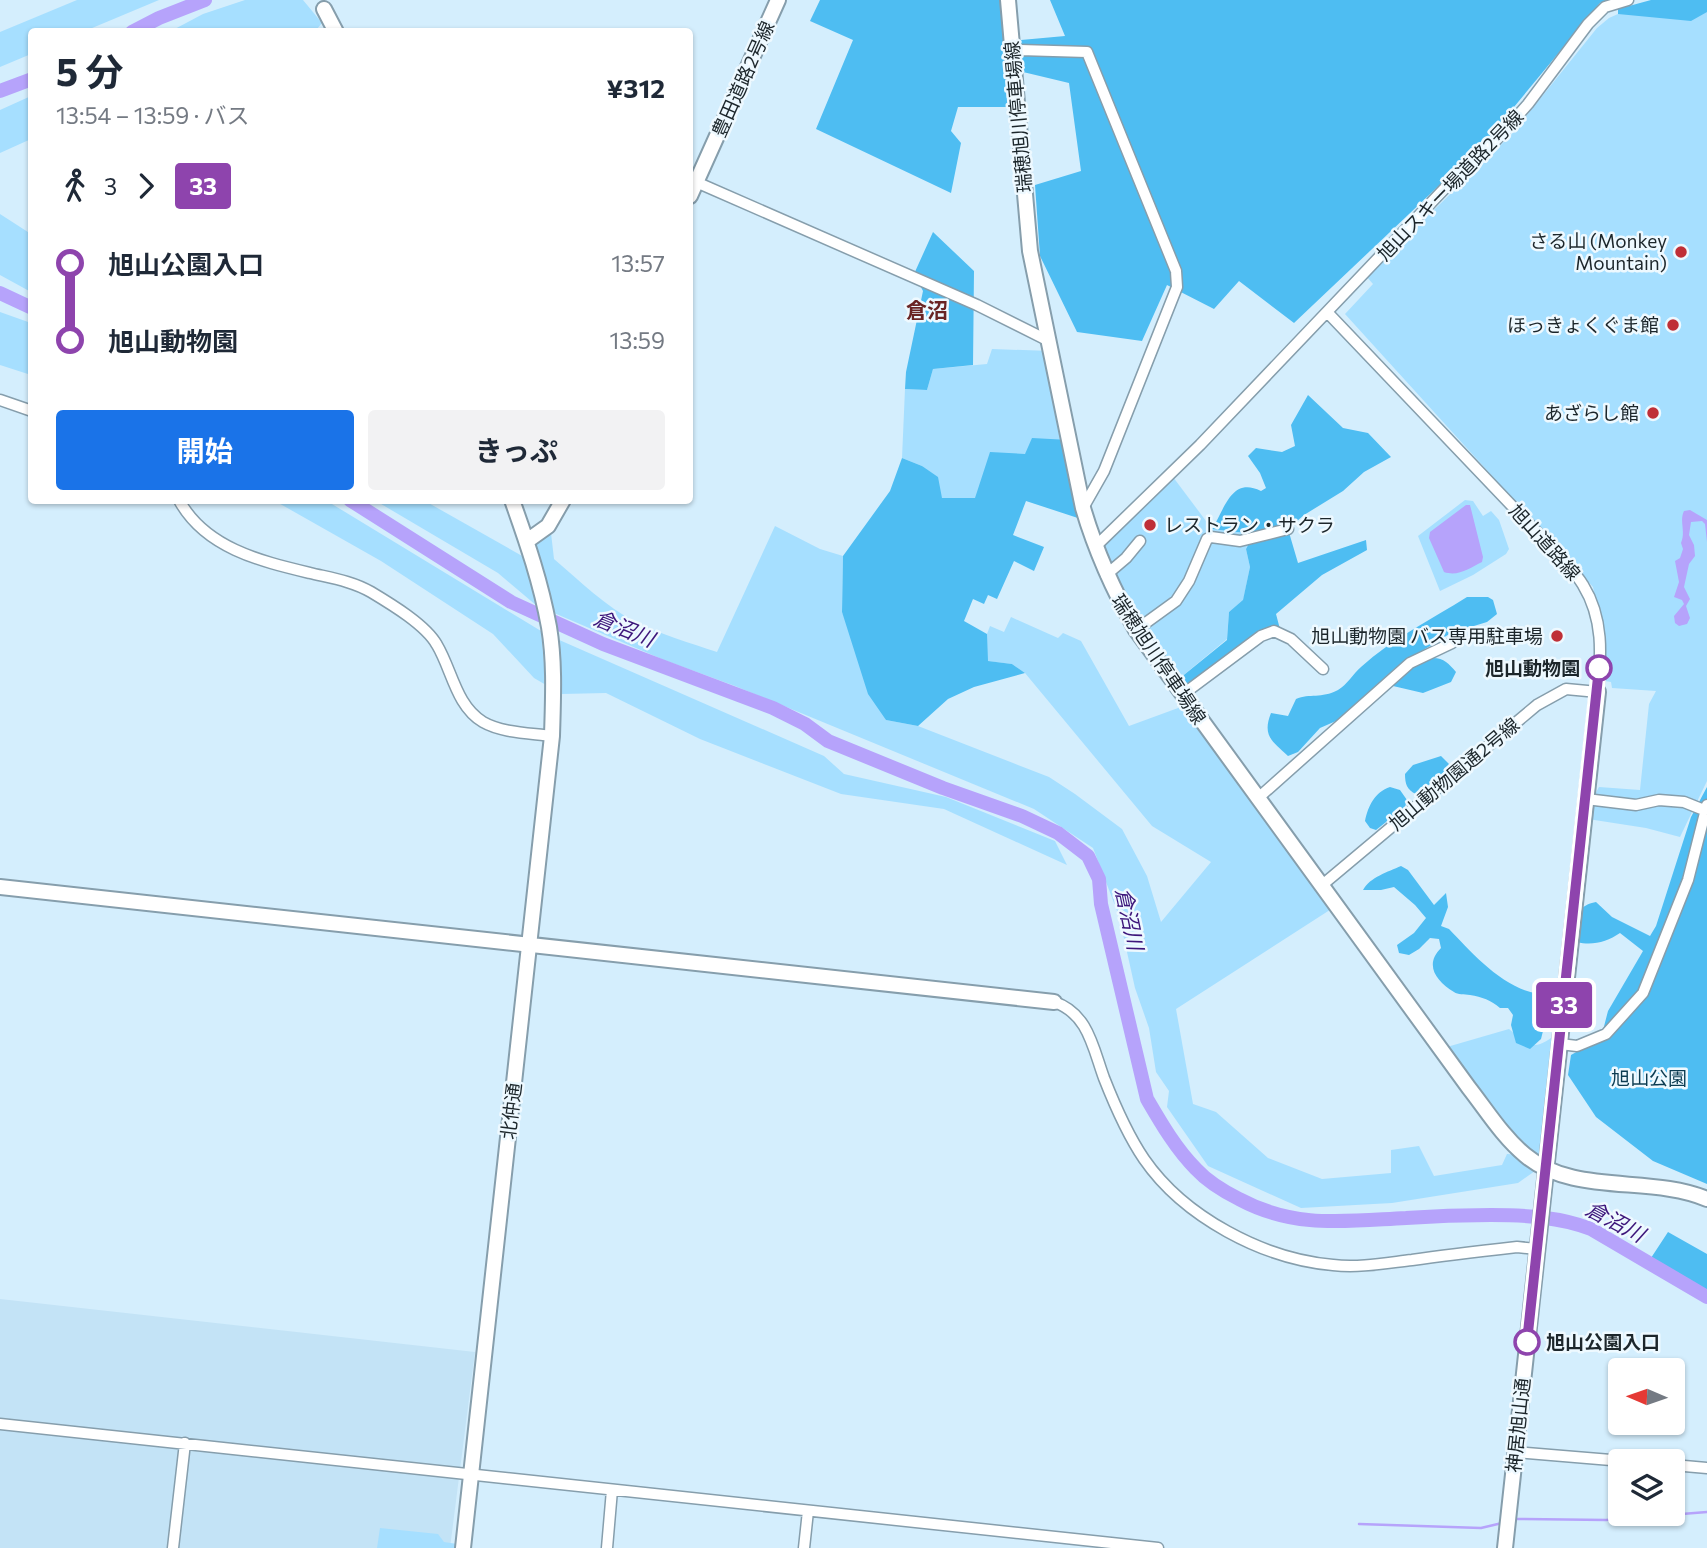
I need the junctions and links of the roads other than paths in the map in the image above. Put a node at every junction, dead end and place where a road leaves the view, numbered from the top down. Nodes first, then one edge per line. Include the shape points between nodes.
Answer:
1 (778, 0) edge
2 (1007, 0) edge
3 (1628, 0) edge
4 (320, 5) edge
5 (334, 28) edge
6 (1012, 51) junction
7 (696, 182) junction
8 (693, 190) edge
9 (1327, 312) junction
10 (1049, 341) junction
11 (0, 400) edge
12 (28, 410) edge
13 (182, 504) edge
14 (513, 504) edge
15 (561, 504) edge
16 (1083, 508) junction
17 (1288, 529) dead end
18 (527, 541) junction
19 (1140, 541) dead end
20 (1095, 547) junction
21 (1106, 575) junction
22 (1136, 630) junction
23 (1452, 643) dead end
24 (1323, 669) dead end
25 (1598, 692) junction
26 (1182, 695) junction
27 (551, 736) junction
28 (1257, 799) junction
29 (1586, 799) junction
30 (1706, 807) edge
31 (1321, 886) junction
32 (0, 887) edge
33 (530, 945) junction
34 (1054, 1002) joint
35 (1560, 1044) junction
36 (1547, 1168) junction
37 (1707, 1199) edge
38 (1538, 1242) junction
39 (0, 1424) edge
40 (185, 1443) junction
41 (1515, 1452) junction
42 (1608, 1460) edge
43 (1685, 1466) edge
44 (1707, 1468) edge
45 (471, 1474) junction
46 (612, 1490) junction
47 (808, 1511) junction
48 (173, 1548) edge
49 (463, 1548) edge
50 (607, 1548) edge
51 (804, 1548) edge
52 (1158, 1548) edge
53 (1505, 1548) edge

1 - 7 street, 豊田道路2号線
2 - 6 street, 瑞穂旭川停車場線
3 - 9 street, 旭山スキー場道路2号線 via 1605,7 1588,24 1490,147
4 - 5 street
6 - 10 street, 瑞穂旭川停車場線 via 1030,251
6 - 16 street via 1087,52 1176,271 1177,287 1104,471
7 - 8 street, 豊田道路2号線
7 - 10 street
9 - 20 street
9 - 25 street, 旭山道路線 via 1583,584 1601,636
10 - 16 street, 瑞穂旭川停車場線
11 - 12 street
13 - 27 street via 195,525 222,544 358,585 375,595 429,633 453,684 483,722
14 - 18 street, 北仲通
15 - 18 street via 548,526
16 - 20 street, 瑞穂旭川停車場線
17 - 22 street via 1240,541 1207,539 1176,601
18 - 27 street, 北仲通 via 549,628
19 - 21 street
20 - 21 street, 瑞穂旭川停車場線
21 - 22 street, 瑞穂旭川停車場線
22 - 26 street, 瑞穂旭川停車場線
23 - 28 street via 1410,663
24 - 26 street via 1291,639 1274,631
25 - 29 street, 旭山道路線
25 - 31 street, 旭山動物園通2号線 via 1566,690 1537,705
26 - 28 street, 瑞穂旭川停車場線
27 - 33 street, 北仲通
28 - 31 street, 瑞穂旭川停車場線
29 - 30 street via 1636,805 1659,800
29 - 35 street, 旭山道路線
30 - 35 street via 1688,880 1643,993 1606,1034 1577,1046
31 - 36 street, 瑞穂旭川停車場線 via 1502,1131 1525,1155
32 - 33 street
33 - 34 street
33 - 45 street, 北仲通
34 - 38 street via 1067,1006 1084,1024 1117,1110 1153,1171 1185,1204 1242,1239 1285,1256 1334,1265 1368,1265
35 - 36 street, 旭山道路線
36 - 37 street, 瑞穂旭川停車場線 via 1597,1181 1676,1189
36 - 38 street, 神居旭山通
38 - 41 street, 神居旭山通
39 - 40 street
40 - 45 street
40 - 48 street
41 - 42 street
41 - 53 street, 神居旭山通
43 - 44 street
45 - 46 street
45 - 49 street, 北仲通
46 - 47 street
46 - 50 street
47 - 51 street
47 - 52 street

